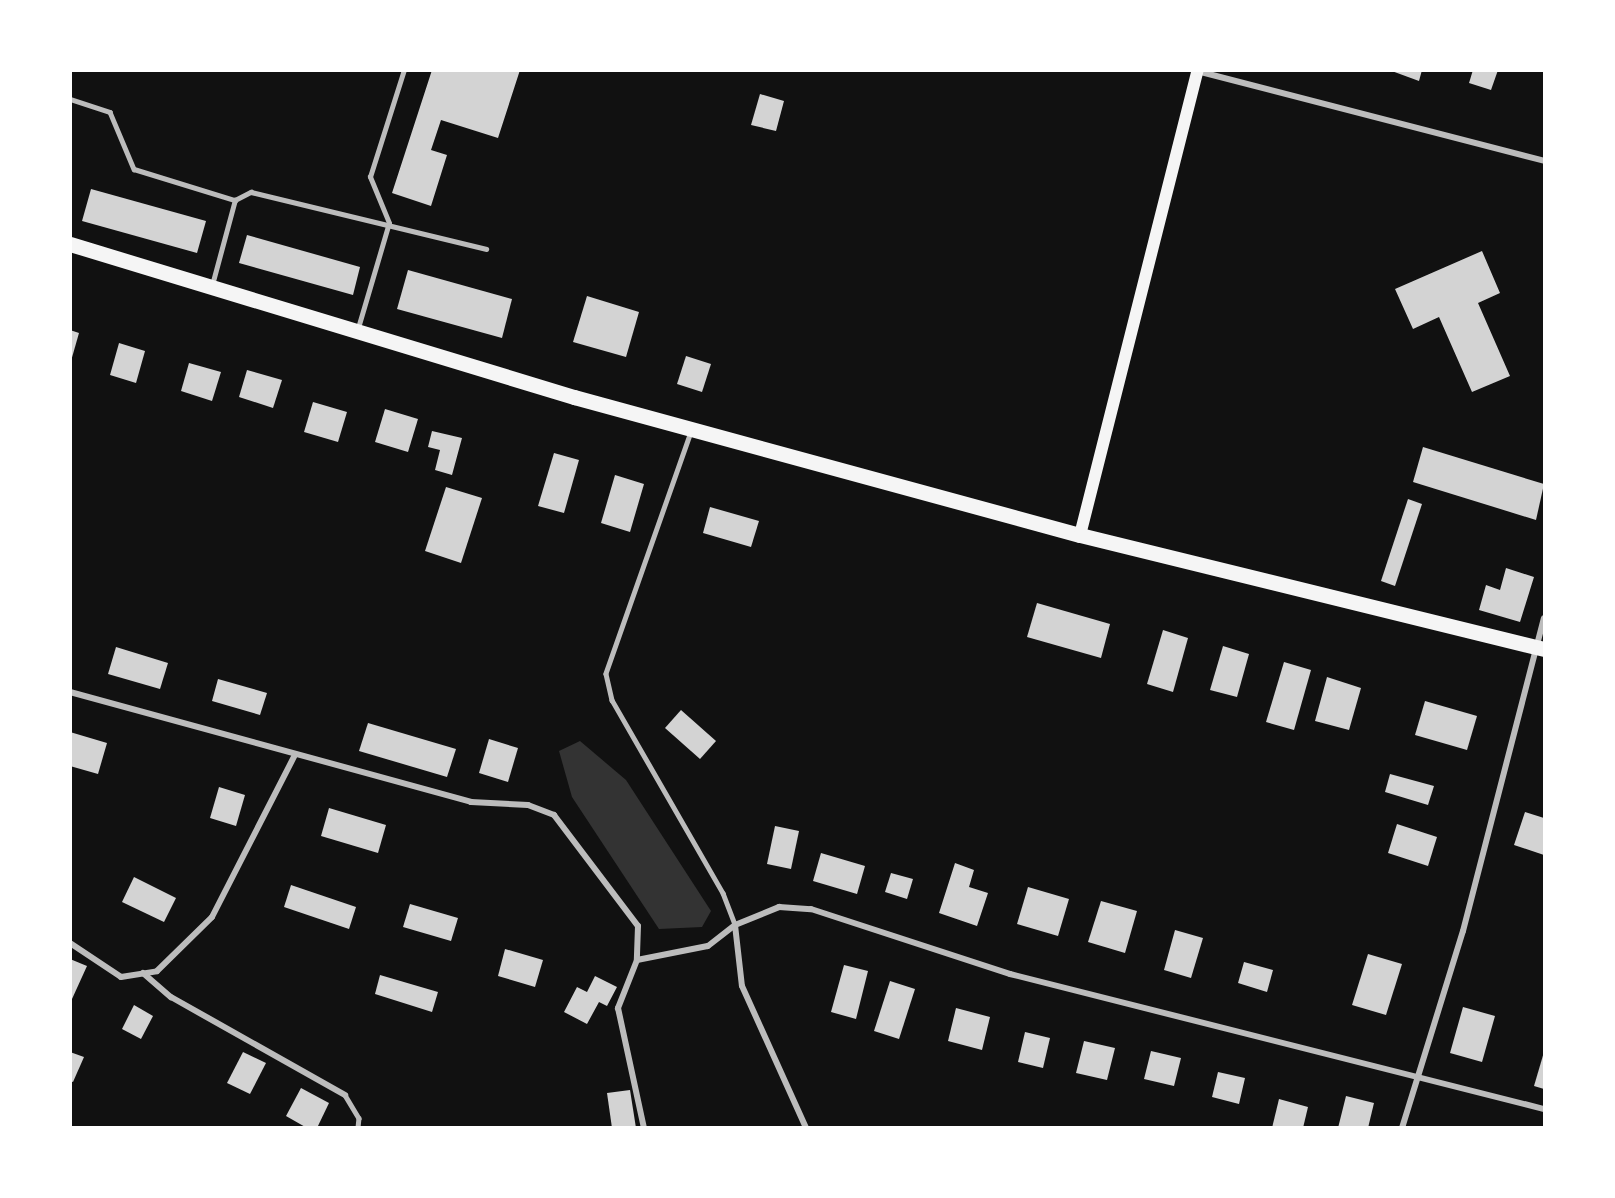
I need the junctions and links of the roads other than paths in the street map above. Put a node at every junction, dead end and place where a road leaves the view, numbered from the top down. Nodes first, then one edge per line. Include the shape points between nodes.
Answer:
1 (404, 70) edge
2 (1197, 71) edge
3 (70, 99) edge
4 (1545, 161) edge
5 (235, 200) junction
6 (389, 223) junction
7 (70, 244) edge
8 (486, 249) dead end
9 (211, 287) junction
10 (357, 331) junction
11 (692, 429) junction
12 (1080, 535) junction
13 (1545, 618) edge
14 (1541, 648) edge
15 (70, 692) edge
16 (295, 755) junction
17 (735, 925) junction
18 (70, 943) edge
19 (636, 960) junction
20 (143, 973) junction
21 (1415, 1078) junction
22 (345, 1095) joint
23 (1545, 1109) edge
24 (358, 1128) edge
25 (644, 1128) edge
26 (806, 1128) edge
27 (1402, 1128) edge

1 - 6 lane via 370,177
2 - 4 street
2 - 12 main road
3 - 5 lane via 110,112 134,169
5 - 6 lane via 251,192
5 - 9 lane
6 - 8 lane
6 - 10 lane
7 - 9 main road
9 - 10 main road
10 - 11 main road
11 - 12 main road
11 - 17 lane via 606,674 612,700 723,893
12 - 14 main road
13 - 14 street
14 - 21 street via 1463,931
15 - 16 street
16 - 19 street via 471,802 528,805 554,814 638,926
16 - 20 street via 213,917 157,971
17 - 19 street via 708,946
17 - 21 street via 779,907 811,909 1010,974
17 - 26 street via 742,987
18 - 20 street via 121,977
19 - 25 street via 618,1008
20 - 22 street via 171,997
21 - 23 street
21 - 27 street
22 - 24 lane via 359,1118

